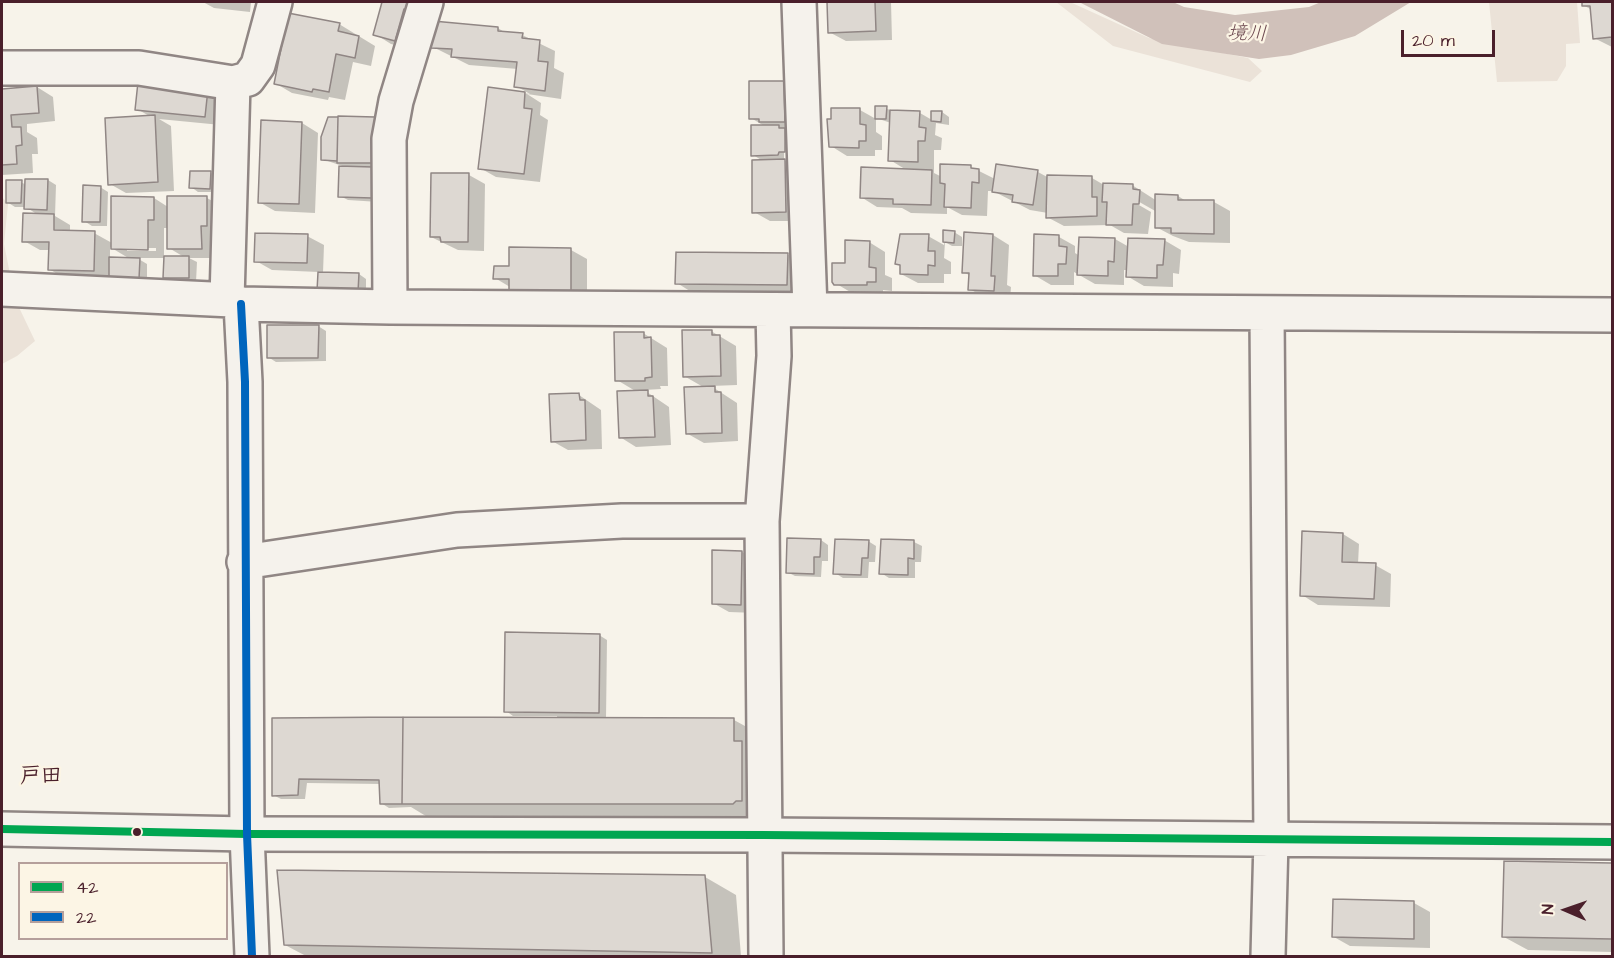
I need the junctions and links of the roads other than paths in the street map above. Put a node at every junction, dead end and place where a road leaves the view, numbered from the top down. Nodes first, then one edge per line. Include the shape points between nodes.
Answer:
1 (275, 2) edge
2 (426, 2) edge
3 (799, 2) edge
4 (2, 68) edge
5 (234, 83) junction
6 (2, 289) edge
7 (235, 302) junction
8 (390, 307) junction
9 (810, 309) junction
10 (773, 310) junction
11 (1267, 314) junction
12 (1612, 315) edge
13 (762, 521) junction
14 (244, 561) junction
15 (2, 829) edge
16 (248, 834) junction
17 (764, 835) junction
18 (1271, 840) junction
19 (1612, 842) edge
20 (252, 957) edge
21 (766, 957) edge
22 (1268, 957) edge

1 - 5 street via 258,65 248,79
2 - 8 street via 396,101 389,139
3 - 9 street
4 - 5 street via 139,68
5 - 7 street
6 - 7 street
7 - 8 street
7 - 14 street via 245,382
8 - 10 street
9 - 10 street
9 - 11 street
10 - 13 street via 774,356
11 - 12 street via 1358,311
11 - 18 street
13 - 14 street via 622,521 457,530
13 - 17 street
14 - 16 street
15 - 16 street
16 - 17 street
16 - 20 street
17 - 18 street
17 - 21 street
18 - 19 street
18 - 22 street

